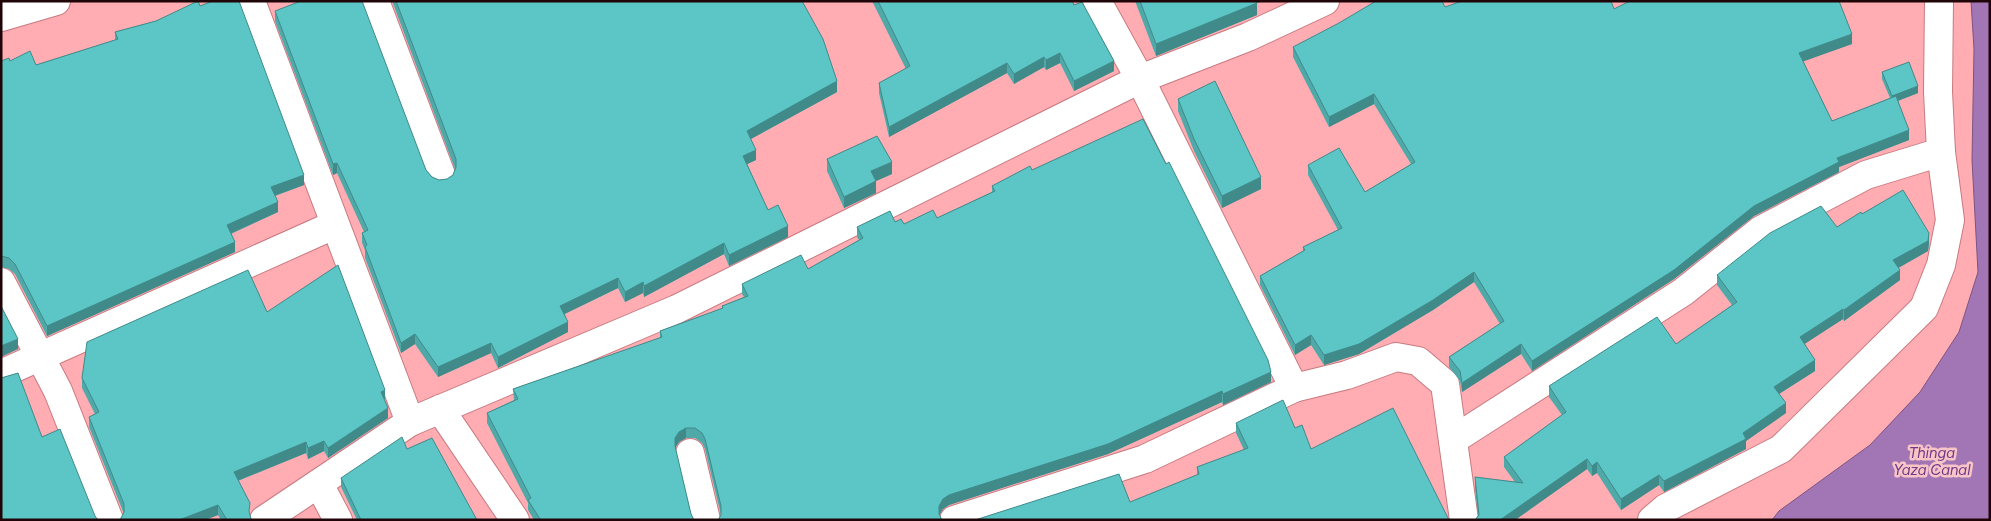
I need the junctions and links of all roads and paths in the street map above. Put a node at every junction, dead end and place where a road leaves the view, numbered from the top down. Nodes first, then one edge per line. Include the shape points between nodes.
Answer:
1 (56, 1) edge
2 (250, 1) edge
3 (375, 1) edge
4 (1097, 1) edge
5 (1326, 1) edge
6 (1939, 1) edge
7 (1, 18) edge
8 (1140, 80) junction
9 (1941, 152) junction
10 (441, 174) dead end
11 (334, 225) junction
12 (1, 282) edge
13 (40, 358) junction
14 (1, 374) edge
15 (1294, 388) junction
16 (440, 409) junction
17 (410, 422) junction
18 (1454, 440) junction
19 (690, 453) dead end
20 (319, 484) junction
21 (109, 520) edge
22 (264, 520) edge
23 (338, 520) edge
24 (515, 520) edge
25 (706, 520) edge
26 (954, 520) edge
27 (1464, 520) edge
28 (1652, 520) edge

1 - 7 street
2 - 11 street
3 - 10 street
4 - 8 street
5 - 8 street via 1248,37
6 - 9 street
8 - 15 street
8 - 16 street via 678,309
9 - 18 street via 1866,175 1761,230 1683,292
9 - 28 street via 1950,220 1941,265 1924,308 1781,449 1666,508
11 - 13 street
11 - 17 street
12 - 13 street
13 - 14 street
13 - 21 street via 58,391
15 - 18 street via 1396,358 1418,361 1445,384
15 - 26 street via 1146,459
16 - 17 street
16 - 24 street
17 - 20 street
18 - 27 street
19 - 25 street
20 - 22 street
20 - 23 street

